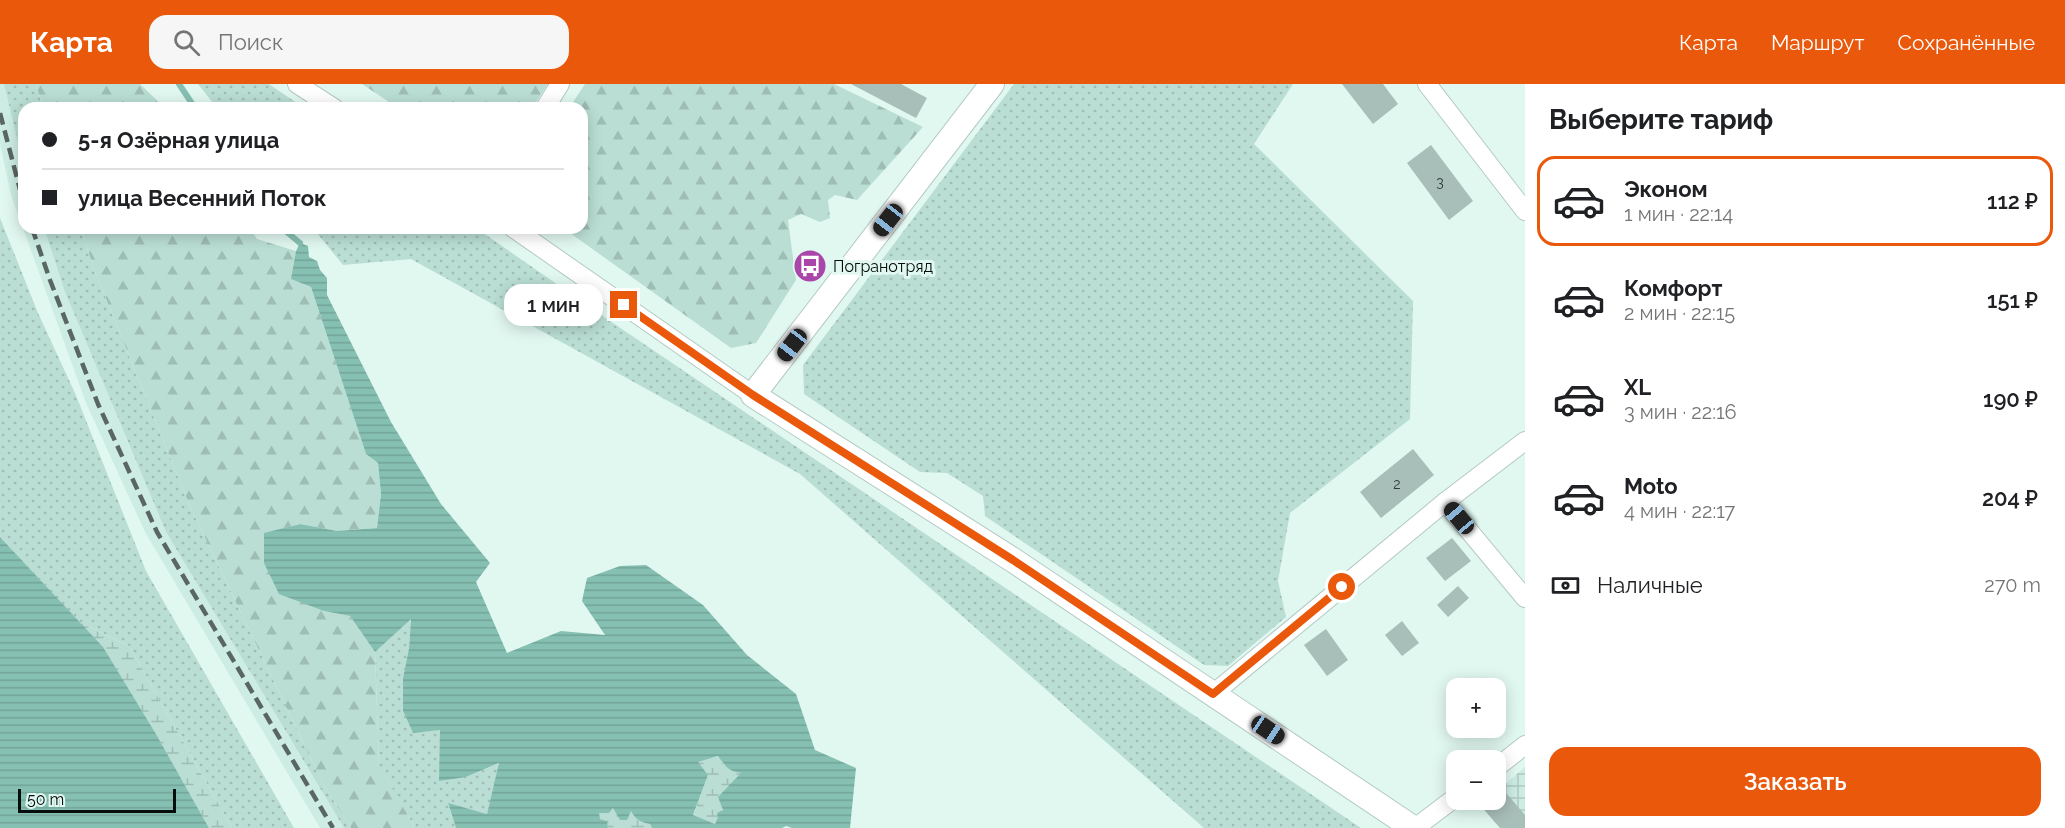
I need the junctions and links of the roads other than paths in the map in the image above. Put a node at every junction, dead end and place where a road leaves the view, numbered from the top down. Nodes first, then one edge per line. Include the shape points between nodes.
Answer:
1 (297, 84) edge
2 (560, 84) edge
3 (992, 84) edge
4 (1426, 84) edge
5 (325, 102) edge
6 (549, 102) edge
7 (1525, 211) edge
8 (522, 234) edge
9 (753, 395) junction
10 (1525, 441) edge
11 (1445, 502) junction
12 (1525, 598) edge
13 (1213, 694) junction
14 (1525, 745) edge
15 (1506, 760) edge
16 (1446, 804) edge
17 (1414, 828) edge

1 - 5 street
2 - 6 street
3 - 9 street
4 - 7 street
8 - 9 street
9 - 13 street via 1013,560
10 - 11 street
11 - 12 street
11 - 13 street
13 - 17 street
14 - 15 street
16 - 17 street

